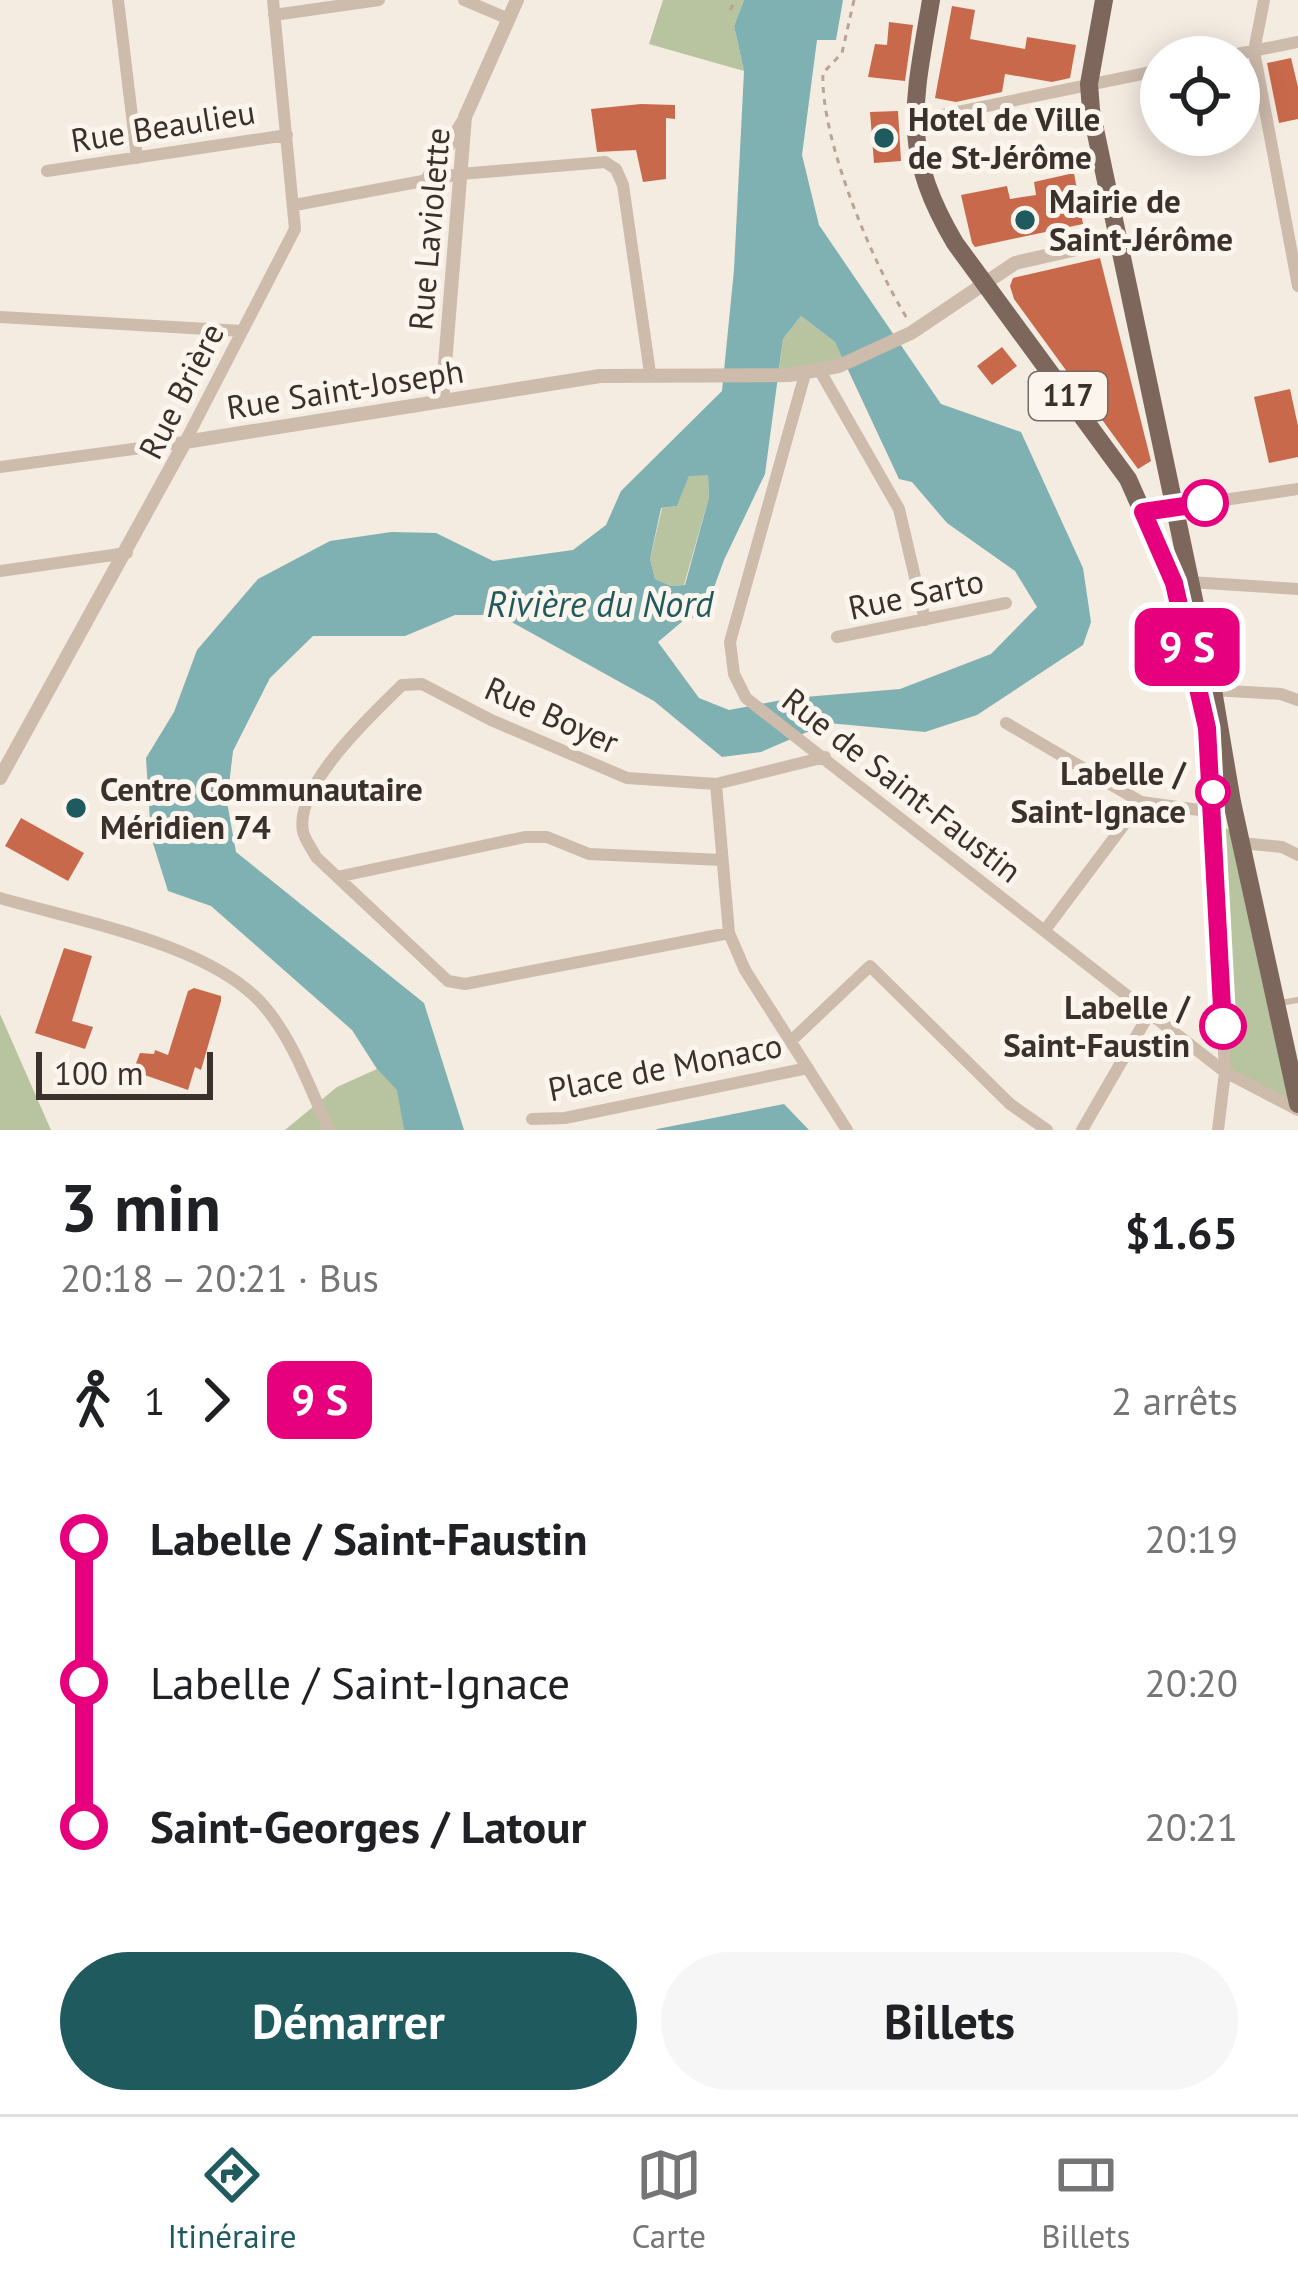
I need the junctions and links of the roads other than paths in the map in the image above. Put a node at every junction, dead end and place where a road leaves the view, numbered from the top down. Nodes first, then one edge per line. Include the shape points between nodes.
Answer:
1 (118, 0) edge
2 (273, 0) edge
3 (379, 0) edge
4 (464, 0) edge
5 (518, 0) edge
6 (932, 0) edge
7 (1104, 0) edge
8 (1264, 0) edge
9 (274, 15) junction
10 (509, 20) junction
11 (1257, 36) edge
12 (1298, 42) edge
13 (1260, 50) edge
14 (1140, 74) edge
15 (1260, 83) edge
16 (1089, 84) junction
17 (465, 117) junction
18 (914, 121) junction
19 (287, 135) junction
20 (137, 158) junction
21 (47, 171) dead end
22 (460, 174) junction
23 (427, 180) junction
24 (295, 205) junction
25 (1116, 240) junction
26 (987, 284) junction
27 (1298, 286) edge
28 (0, 317) edge
29 (242, 331) junction
30 (650, 373) junction
31 (804, 373) junction
32 (442, 401) junction
33 (185, 442) junction
34 (0, 467) edge
35 (1166, 467) junction
36 (1124, 474) junction
37 (1298, 489) edge
38 (1174, 507) junction
39 (1143, 512) junction
40 (127, 553) junction
41 (0, 571) edge
42 (1190, 582) junction
43 (1298, 589) edge
44 (1006, 603) dead end
45 (925, 620) junction
46 (838, 638) dead end
47 (1213, 690) junction
48 (1298, 700) edge
49 (1006, 723) dead end
50 (825, 757) junction
51 (0, 778) edge
52 (716, 784) junction
53 (1141, 802) junction
54 (1223, 807) junction
55 (1241, 843) junction
56 (1298, 855) edge
57 (722, 860) junction
58 (337, 877) junction
59 (0, 898) edge
60 (1045, 930) junction
61 (729, 932) junction
62 (1298, 1000) edge
63 (1276, 1004) junction
64 (1149, 1014) junction
65 (790, 1041) junction
66 (808, 1068) junction
67 (1225, 1072) junction
68 (1298, 1107) edge
69 (532, 1120) dead end
70 (329, 1130) edge
71 (847, 1130) edge
72 (1047, 1130) edge
73 (1082, 1130) edge
74 (1218, 1130) edge

1 - 20 street
2 - 9 street, Rue Brière
3 - 9 street
4 - 10 street
5 - 10 street, Rue Laviolette
6 - 18 main road, 117
7 - 16 main road, 117
8 - 11 street
9 - 19 street, Rue Brière
10 - 17 street, Rue Laviolette
12 - 13 street
14 - 16 street
15 - 27 street
16 - 18 street
16 - 25 main road, 117
17 - 22 street, Rue Laviolette
17 - 23 street
18 - 26 main road, 117 via 930,201
19 - 20 street, Rue Beaulieu
19 - 24 street, Rue Brière
20 - 21 street, Rue Beaulieu
22 - 23 street
22 - 30 street via 588,160 616,169
22 - 32 street, Rue Laviolette
23 - 24 street
24 - 29 street, Rue Brière via 295,229
25 - 26 street via 1015,263
25 - 35 main road, 117
26 - 31 street via 910,333
26 - 36 main road, 117
28 - 29 street
29 - 33 street, Rue Brière
30 - 31 street, Rue Saint-Joseph
30 - 32 street, Rue Saint-Joseph
31 - 45 street via 899,509
31 - 50 street, Rue de Saint-Faustin via 730,642 746,698
32 - 33 street, Rue Saint-Joseph
33 - 34 street, Rue Saint-Joseph
33 - 40 street, Rue Brière
35 - 36 main road via 1150,483
35 - 38 main road, 117
36 - 39 main road, 117
37 - 38 street
38 - 39 street
38 - 42 main road, 117
39 - 54 main road, 117 via 1174,583
40 - 41 street
40 - 51 street, Rue Brière
42 - 43 street
42 - 47 main road, 117
44 - 45 street, Rue Sarto
45 - 46 street, Rue Sarto
47 - 48 street
47 - 54 main road, 117
49 - 53 street
50 - 52 street, Rue Boyer
50 - 60 street, Rue de Saint-Faustin
52 - 57 street
52 - 58 street, Rue Boyer via 627,778 422,684 402,685 344,744 309,799 302,830
53 - 54 street
53 - 60 street
54 - 55 main road, 117
54 - 67 street
55 - 56 street
55 - 63 main road, 117
57 - 58 street via 590,854 525,837
57 - 61 street
58 - 61 street via 448,981 465,984
59 - 70 street via 200,959 238,981 290,1045
60 - 64 street, Rue de Saint-Faustin
61 - 65 street
62 - 63 lane
63 - 68 main road, 117
64 - 67 street, Rue de Saint-Faustin
64 - 73 street
65 - 66 street
65 - 72 street via 870,966 1010,1104
66 - 69 street, Place de Monaco
66 - 71 street
67 - 68 street, Rue de Saint-Faustin
67 - 74 street

